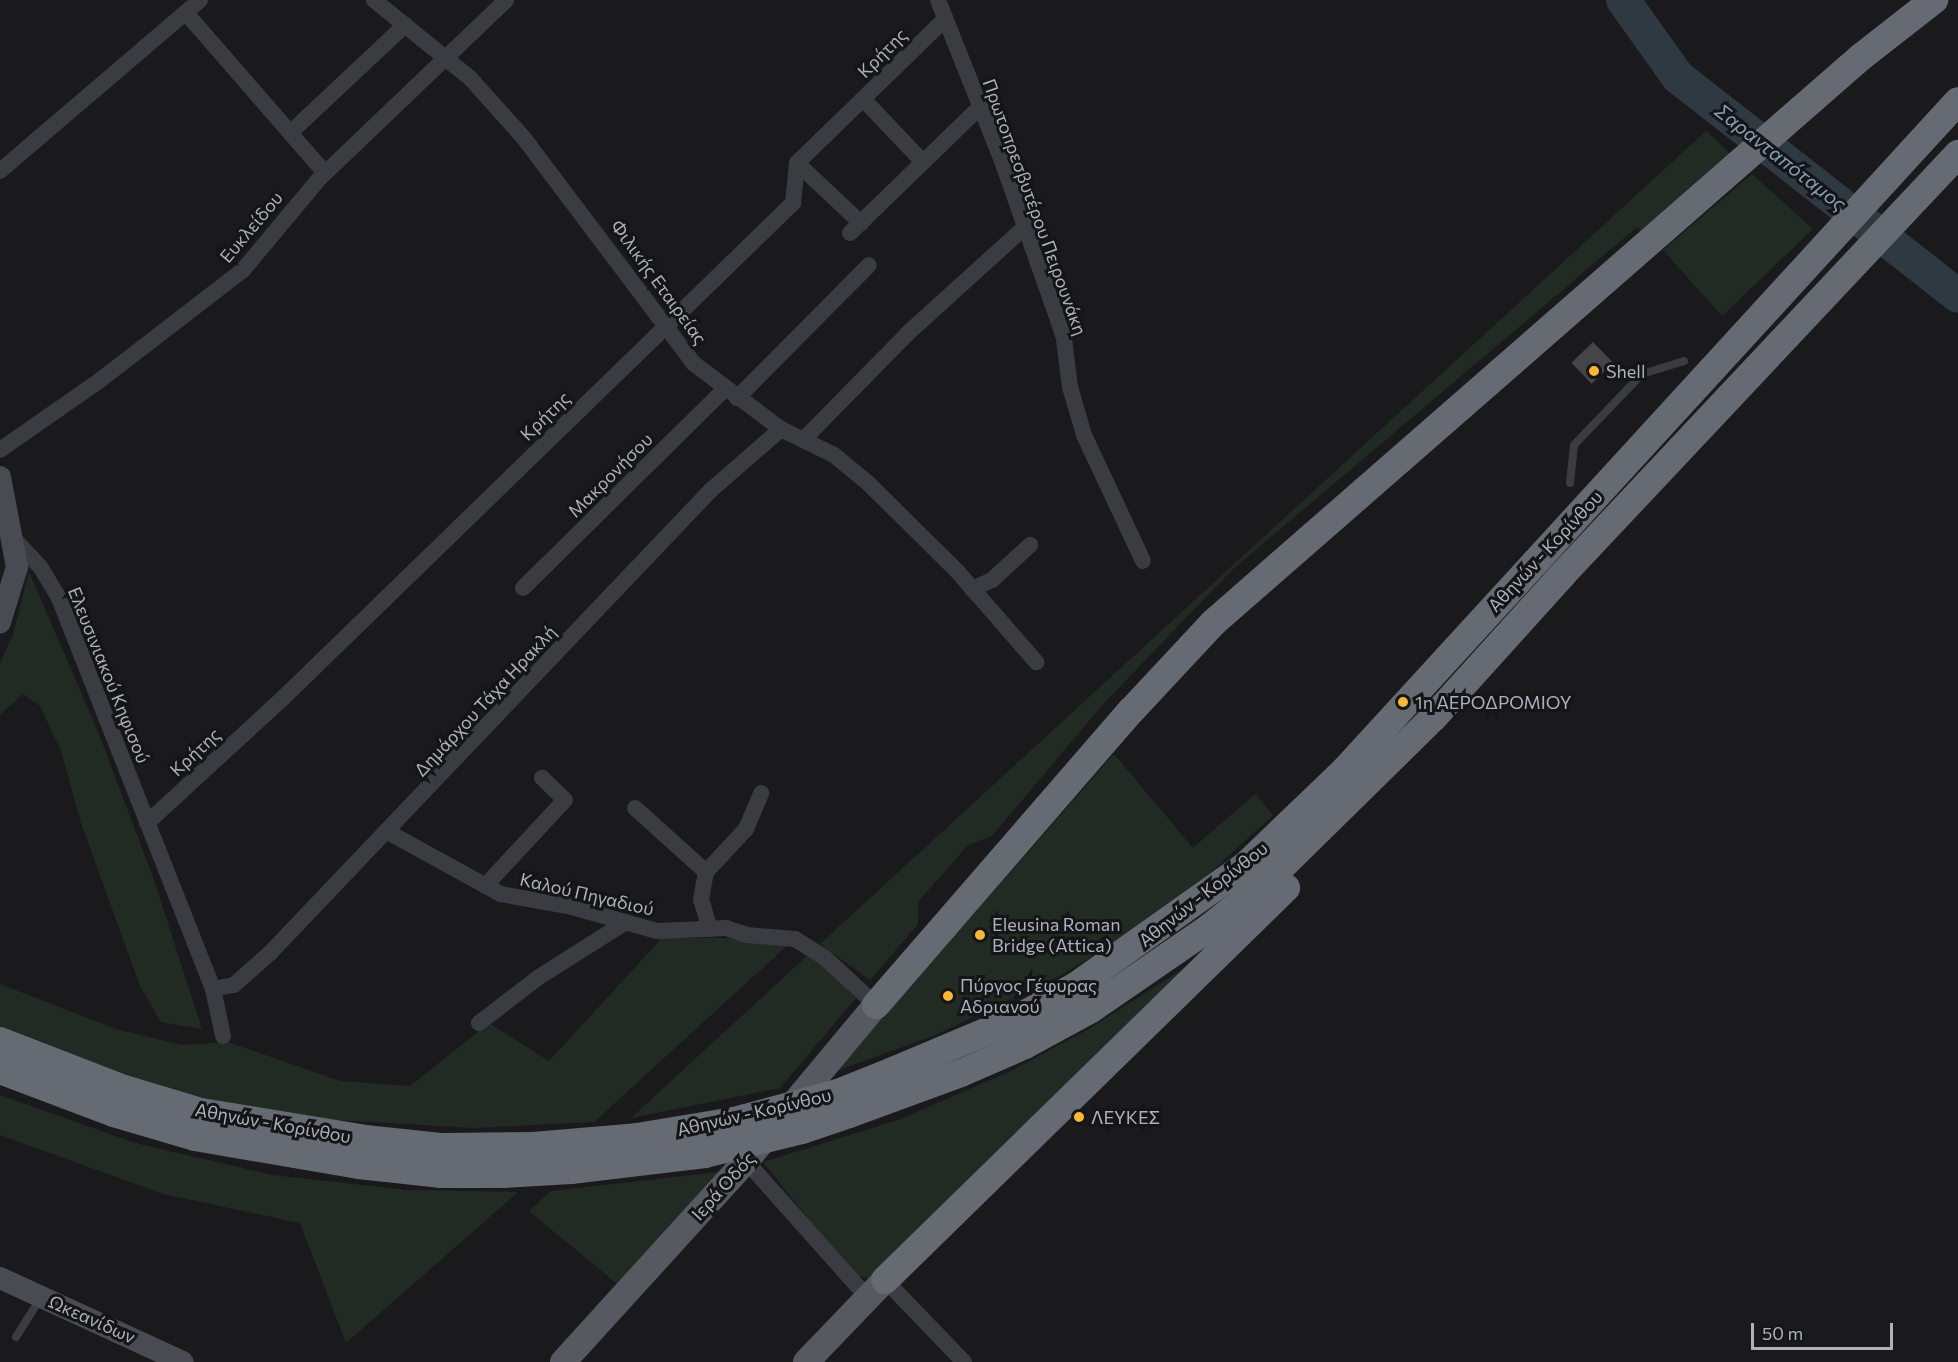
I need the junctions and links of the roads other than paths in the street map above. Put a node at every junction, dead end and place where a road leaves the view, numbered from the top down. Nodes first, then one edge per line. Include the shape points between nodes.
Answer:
1 (200, 0) edge
2 (374, 0) edge
3 (506, 0) edge
4 (938, 0) edge
5 (1934, 0) edge
6 (186, 13) junction
7 (943, 21) junction
8 (405, 26) junction
9 (443, 57) junction
10 (863, 99) junction
11 (1958, 102) edge
12 (980, 107) junction
13 (290, 133) junction
14 (1954, 158) edge
15 (923, 162) junction
16 (797, 163) junction
17 (0, 171) edge
18 (325, 174) junction
19 (1025, 227) junction
20 (869, 265) dead end
21 (664, 326) junction
22 (1684, 361) dead end
23 (731, 393) junction
24 (781, 429) junction
25 (803, 440) junction
26 (0, 450) edge
27 (0, 477) edge
28 (1570, 483) dead end
29 (15, 540) junction
30 (1030, 545) dead end
31 (1143, 561) dead end
32 (523, 588) dead end
33 (972, 589) junction
34 (0, 622) edge
35 (1036, 663) dead end
36 (542, 778) dead end
37 (1365, 788) junction
38 (761, 793) dead end
39 (635, 808) dead end
40 (147, 823) junction
41 (388, 832) junction
42 (706, 872) junction
43 (485, 886) junction
44 (627, 922) junction
45 (710, 929) junction
46 (213, 989) junction
47 (876, 1005) junction
48 (479, 1023) dead end
49 (223, 1036) dead end
50 (0, 1041) edge
51 (0, 1070) edge
52 (746, 1161) junction
53 (0, 1278) edge
54 (876, 1289) junction
55 (42, 1296) junction
56 (16, 1337) dead end
57 (183, 1362) edge
58 (564, 1362) edge
59 (806, 1362) edge
60 (964, 1362) edge

1 - 6 street
2 - 8 street, Φιλικής Εταιρείας
3 - 9 street, Ευκλείδου via 465,42
4 - 7 street, Πρωτοπρεσβυτέρου Πειρουνάκη
5 - 47 highway via 1861,57 1213,623 1131,711
6 - 13 street
6 - 17 street
7 - 10 street, Κρήτης
7 - 12 street, Πρωτοπρεσβυτέρου Πειρουνάκη
8 - 9 street, Φιλικής Εταιρείας
8 - 13 street
9 - 18 street, Ευκλείδου
9 - 21 street, Φιλικής Εταιρείας via 470,78 524,137
10 - 15 street
10 - 16 street, Κρήτης
11 - 50 highway, Αθηνών - Κορίνθου, bridge via 1345,770 1246,865 1076,986 1014,1020 838,1093 734,1121 637,1137 533,1146 441,1147 278,1128 201,1112 124,1089
12 - 15 street
12 - 19 street, Πρωτοπρεσβυτέρου Πειρουνάκη
13 - 18 street
14 - 37 highway, Αθηνών - Κορίνθου
15 - 16 street via 855,228
16 - 21 street, Κρήτης via 793,202
18 - 26 street, Ευκλείδου via 293,206 243,270 99,381
19 - 25 street via 908,333
19 - 31 street, Πρωτοπρεσβυτέρου Πειρουνάκη via 1064,339 1070,387 1084,435
20 - 23 street, Μακρονήσου
21 - 23 street, Φιλικής Εταιρείας via 693,363
21 - 40 street, Κρήτης via 291,690
22 - 28 lane via 1642,374 1574,445
23 - 24 street, Φιλικής Εταιρείας
23 - 32 street, Μακρονήσου
24 - 25 street, Φιλικής Εταιρείας
24 - 41 street, Δημάρχου Τάχα Ηρακλή via 711,490
25 - 33 street, Φιλικής Εταιρείας via 834,455 868,483
27 - 29 main road
29 - 34 main road via 17,567
29 - 40 street, Ελευσινιακού Κηφισού via 41,568 59,598
30 - 33 street via 992,580
33 - 35 street, Φιλικής Εταιρείας
36 - 43 street via 565,800
37 - 51 highway, Αθηνών - Κορίνθου, bridge via 1264,884 1091,1009 972,1068 802,1131 705,1154 604,1167 440,1174 276,1154 195,1137 114,1113
37 - 54 highway via 1300,874
38 - 42 street via 746,829
39 - 42 street
40 - 46 street, Ελευσινιακού Κηφισού
41 - 43 street, Καλού Πηγαδιού
41 - 46 street, Δημάρχου Τάχα Ηρακλή via 264,959 234,985
42 - 45 street via 701,900
43 - 44 street, Καλού Πηγαδιού via 501,894
44 - 45 street, Καλού Πηγαδιού via 657,931
44 - 48 street via 538,977
45 - 47 street, Καλού Πηγαδιού via 795,939 824,957
46 - 49 street, Ελευσινιακού Κηφισού
47 - 52 main road, Ιερά Οδός
52 - 54 street
52 - 58 main road, Ιερά Οδός
53 - 55 main road, Ωκεανίδων
54 - 59 main road
54 - 60 street
55 - 56 lane
55 - 57 main road, Ωκεανίδων

